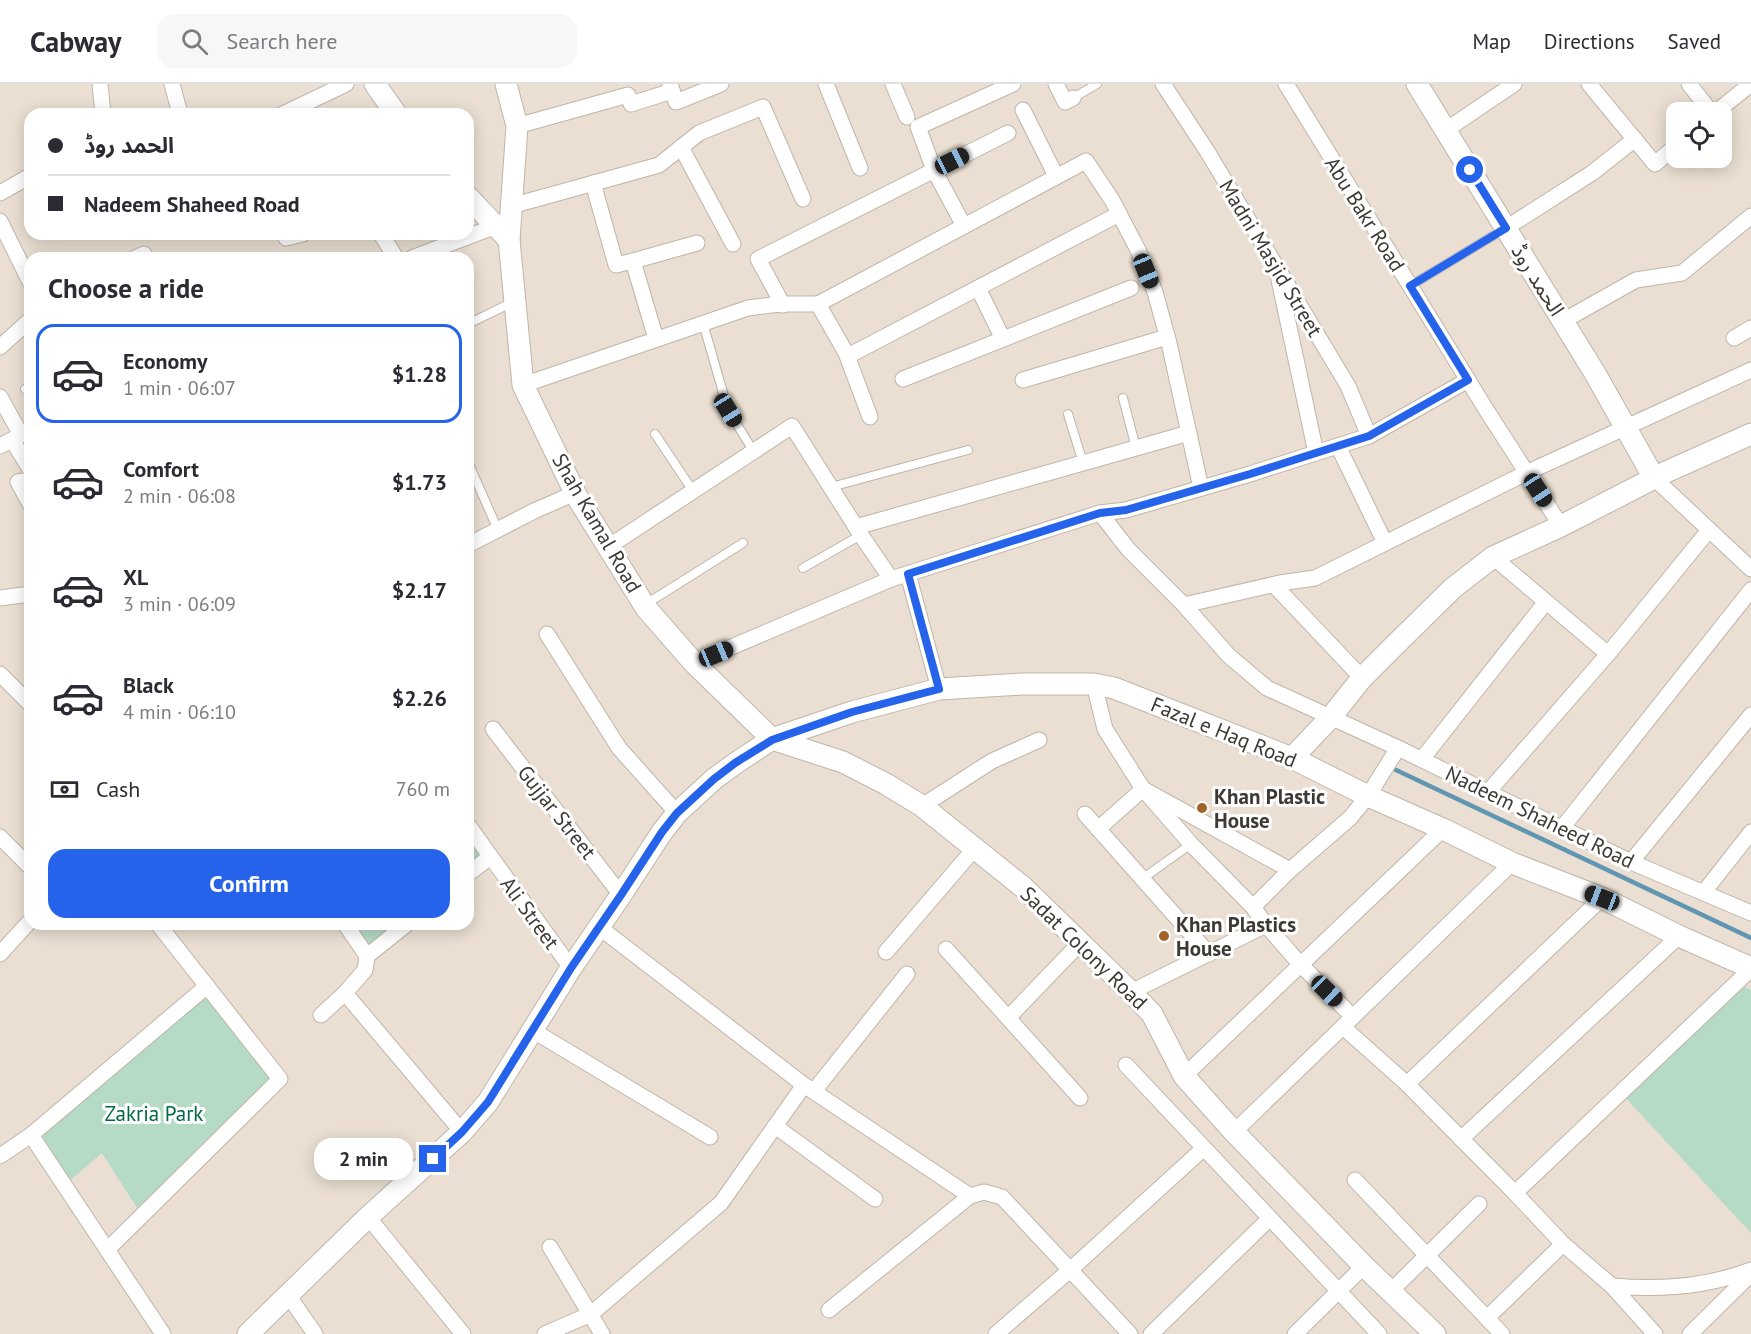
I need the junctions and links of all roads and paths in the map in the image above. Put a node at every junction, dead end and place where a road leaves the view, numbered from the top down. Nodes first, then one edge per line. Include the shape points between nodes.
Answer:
1 (100, 84) edge
2 (172, 84) edge
3 (346, 84) edge
4 (375, 84) edge
5 (506, 84) edge
6 (721, 84) edge
7 (826, 84) edge
8 (893, 84) edge
9 (1013, 84) edge
10 (1056, 84) edge
11 (1097, 84) edge
12 (1163, 84) edge
13 (1286, 84) edge
14 (1417, 84) edge
15 (1514, 84) edge
16 (1589, 84) edge
17 (1689, 84) edge
18 (1751, 84) edge
19 (671, 87) edge
20 (1073, 98) joint
21 (1703, 102) edge
22 (1728, 102) edge
23 (102, 108) edge
24 (178, 108) edge
25 (296, 108) edge
26 (392, 108) edge
27 (1023, 110) dead end
28 (907, 117) dead end
29 (517, 126) junction
30 (1446, 130) junction
31 (1008, 133) dead end
32 (1635, 139) junction
33 (681, 147) junction
34 (1666, 155) edge
35 (860, 168) dead end
36 (934, 171) junction
37 (1056, 176) junction
38 (24, 179) edge
39 (593, 183) junction
40 (0, 193) edge
41 (803, 199) dead end
42 (474, 203) edge
43 (511, 206) junction
44 (1119, 214) junction
45 (1751, 216) edge
46 (0, 220) edge
47 (964, 226) junction
48 (1506, 228) junction
49 (503, 233) junction
50 (697, 243) dead end
51 (733, 244) dead end
52 (434, 252) edge
53 (633, 261) junction
54 (1276, 267) junction
55 (24, 270) edge
56 (1410, 286) junction
57 (978, 288) junction
58 (1131, 288) dead end
59 (515, 301) junction
60 (783, 304) junction
61 (818, 304) junction
62 (474, 321) edge
63 (1563, 321) junction
64 (703, 323) junction
65 (24, 325) edge
66 (1751, 328) edge
67 (1167, 338) junction
68 (1734, 338) dead end
69 (656, 339) junction
70 (1003, 339) junction
71 (0, 347) edge
72 (848, 356) junction
73 (1751, 370) edge
74 (903, 379) dead end
75 (1023, 380) dead end
76 (1468, 380) junction
77 (523, 385) junction
78 (0, 397) edge
79 (1123, 398) dead end
80 (1068, 414) dead end
81 (870, 417) dead end
82 (1625, 427) junction
83 (1189, 433) junction
84 (655, 434) dead end
85 (1751, 434) edge
86 (1369, 436) junction
87 (6, 443) edge
88 (1338, 446) junction
89 (1136, 448) junction
90 (968, 450) dead end
91 (754, 452) junction
92 (1316, 453) junction
93 (24, 462) edge
94 (1083, 464) junction
95 (1526, 472) junction
96 (474, 476) edge
97 (1654, 478) junction
98 (24, 481) edge
99 (831, 487) junction
100 (1201, 488) junction
101 (693, 492) junction
102 (24, 493) edge
103 (575, 493) junction
104 (1100, 513) junction
105 (1560, 526) junction
106 (498, 530) junction
107 (1709, 530) junction
108 (858, 531) junction
109 (474, 542) edge
110 (743, 543) dead end
111 (1385, 543) junction
112 (609, 548) junction
113 (1493, 557) junction
114 (803, 568) dead end
115 (1751, 569) edge
116 (908, 574) junction
117 (891, 579) junction
118 (1274, 585) junction
119 (1751, 590) edge
120 (24, 595) edge
121 (0, 598) edge
122 (1545, 603) junction
123 (645, 605) junction
124 (1184, 605) junction
125 (548, 634) dead end
126 (1608, 654) junction
127 (694, 663) junction
128 (0, 674) edge
129 (1362, 678) junction
130 (1094, 684) junction
131 (939, 689) junction
132 (24, 698) edge
133 (1751, 715) edge
134 (1331, 717) junction
135 (493, 729) dead end
136 (772, 740) junction
137 (1039, 740) dead end
138 (1398, 748) junction
139 (1292, 758) junction
140 (1422, 759) junction
141 (1143, 789) junction
142 (1488, 792) junction
143 (1368, 796) junction
144 (922, 806) junction
145 (677, 813) junction
146 (1085, 814) dead end
147 (1562, 828) junction
148 (1098, 829) junction
149 (1443, 829) junction
150 (1751, 832) edge
151 (474, 834) edge
152 (0, 837) edge
153 (1191, 844) junction
154 (975, 848) junction
155 (490, 857) junction
156 (24, 861) edge
157 (1631, 862) junction
158 (1512, 863) junction
159 (474, 869) edge
160 (1290, 870) junction
161 (1142, 879) junction
162 (1704, 892) junction
163 (621, 895) junction
164 (1602, 898) junction
165 (1253, 907) junction
166 (1751, 912) edge
167 (1266, 925) junction
168 (599, 927) junction
169 (24, 928) edge
170 (163, 930) edge
171 (349, 930) edge
172 (400, 930) edge
173 (1679, 936) junction
174 (1080, 943) junction
175 (946, 950) dead end
176 (886, 952) dead end
177 (0, 954) edge
178 (1209, 954) junction
179 (367, 956) junction
180 (1300, 964) junction
181 (571, 968) junction
182 (1751, 968) edge
183 (907, 974) dead end
184 (207, 986) junction
185 (1131, 992) junction
186 (345, 993) junction
187 (321, 1015) dead end
188 (1008, 1018) junction
189 (1348, 1022) junction
190 (532, 1030) junction
191 (1126, 1065) dead end
192 (1184, 1076) junction
193 (1407, 1084) junction
194 (809, 1088) junction
195 (1080, 1098) dead end
196 (775, 1126) junction
197 (462, 1132) junction
198 (1234, 1132) junction
199 (31, 1135) junction
200 (710, 1137) dead end
201 (1461, 1139) junction
202 (1204, 1148) junction
203 (0, 1156) edge
204 (1355, 1180) dead end
205 (1515, 1193) junction
206 (970, 1196) junction
207 (875, 1199) dead end
208 (1479, 1204) dead end
209 (369, 1217) junction
210 (1270, 1218) junction
211 (1563, 1244) junction
212 (550, 1247) dead end
213 (107, 1251) junction
214 (1427, 1255) junction
215 (1364, 1266) junction
216 (1070, 1270) junction
217 (1751, 1272) edge
218 (1612, 1286) junction
219 (1339, 1291) junction
220 (1391, 1291) junction
221 (288, 1295) junction
222 (829, 1310) dead end
223 (591, 1314) junction
224 (1487, 1318) junction
225 (163, 1334) edge
226 (248, 1334) edge
227 (315, 1334) edge
228 (463, 1334) edge
229 (545, 1334) edge
230 (602, 1334) edge
231 (996, 1334) edge
232 (1130, 1334) edge
233 (1151, 1334) edge
234 (1294, 1334) edge
235 (1379, 1334) edge
236 (1435, 1334) edge
237 (1502, 1334) edge
238 (1655, 1334) edge
239 (1690, 1334) edge

1 - 23 street
2 - 24 street
3 - 25 street
4 - 26 street
5 - 29 street, Shah Kamal Road
6 - 19 street via 676,102
7 - 35 street
8 - 28 street
9 - 36 street via 918,127
10 - 20 street via 1065,102
11 - 20 lane
12 - 54 street, Madni Masjid Street
13 - 56 street, Abu Bakr Road
14 - 30 street, الحمد روڈ
15 - 30 street
16 - 32 street
17 - 21 street
18 - 22 street
19 - 29 street via 631,104 628,95
27 - 37 street
29 - 43 street, Shah Kamal Road
30 - 48 street, الحمد روڈ
31 - 36 street
32 - 34 street via 1655,164
32 - 48 street via 1592,173
33 - 39 street via 659,165
33 - 41 street via 699,133 763,107
33 - 51 street
36 - 47 street
36 - 60 street via 758,259
37 - 44 street via 1086,160
37 - 47 street
38 - 40 street
39 - 43 street
39 - 53 street via 616,265
42 - 49 street
43 - 49 street, Shah Kamal Road
44 - 57 street
44 - 67 street via 1155,292
45 - 63 street via 1682,273 1636,280
46 - 55 street
47 - 61 street
48 - 56 lane
48 - 63 street, الحمد روڈ
49 - 52 street
49 - 59 street, Shah Kamal Road
50 - 53 street
53 - 69 street
54 - 86 street, Madni Masjid Street via 1348,386
54 - 92 street
56 - 76 street, Abu Bakr Road
57 - 70 street
57 - 72 street
58 - 70 street
59 - 62 lane
59 - 77 street, Shah Kamal Road
60 - 61 street
60 - 64 street via 748,308
61 - 72 street
63 - 82 street, الحمد روڈ
64 - 69 street
64 - 91 lane via 728,410
65 - 71 street
66 - 68 street
67 - 75 street
67 - 83 street
69 - 77 street
70 - 74 street
72 - 81 street
73 - 82 street
76 - 86 street
76 - 95 street, Abu Bakr Road
77 - 103 street, Shah Kamal Road
78 - 87 street via 21,435
79 - 89 lane
80 - 94 lane
82 - 95 street
82 - 97 street, الحمد روڈ
83 - 89 street
83 - 100 street
84 - 101 lane
85 - 97 street
86 - 88 street
87 - 93 street
88 - 92 street
88 - 111 street
89 - 94 street
90 - 99 lane
91 - 99 street via 792,426
91 - 101 street
92 - 100 street
94 - 108 street
95 - 105 street, Abu Bakr Road
95 - 111 street
96 - 106 lane
97 - 105 street
97 - 107 street
98 - 102 street via 18,482
99 - 108 street
100 - 104 street via 1126,510
101 - 112 street
103 - 106 street
103 - 112 street, Shah Kamal Road
104 - 116 street
104 - 124 street, Nadeem Shaheed Road via 1128,549
105 - 113 street
106 - 109 street
107 - 115 street
107 - 126 street
108 - 114 lane
108 - 117 street
110 - 123 lane
111 - 118 street via 1315,578
112 - 123 street, Shah Kamal Road
113 - 122 street
113 - 129 street via 1453,588
116 - 117 street
116 - 131 street
117 - 127 street
118 - 124 street
118 - 129 street
119 - 147 street
120 - 121 street
122 - 126 street
122 - 140 street
123 - 127 street, Shah Kamal Road
124 - 134 street, Nadeem Shaheed Road via 1228,656 1267,688
125 - 145 street via 619,748
126 - 142 street
127 - 136 street, Shah Kamal Road
128 - 132 street
129 - 134 street
130 - 131 street, Fazal e Haq Road
130 - 139 street, Fazal e Haq Road via 1114,688
130 - 141 street via 1105,729
131 - 136 street, Fazal e Haq Road via 852,712
133 - 157 street
134 - 138 street, Nadeem Shaheed Road
134 - 139 street
135 - 163 street, Gujjar Street
136 - 144 street, Sadat Colony Road via 843,762
136 - 145 street via 714,779
137 - 144 street via 992,761
138 - 140 street, Nadeem Shaheed Road
138 - 143 street
139 - 143 street, Fazal e Haq Road
140 - 142 street, Nadeem Shaheed Road
141 - 148 street
141 - 153 street
141 - 160 street
142 - 147 street, Nadeem Shaheed Road
143 - 149 street, Fazal e Haq Road
143 - 160 street via 1350,818
144 - 154 street, Sadat Colony Road
145 - 163 street
146 - 148 street
147 - 157 street, Nadeem Shaheed Road
148 - 161 street
149 - 158 street, Fazal e Haq Road
149 - 180 street
150 - 162 street
151 - 155 street, Ali Street
152 - 156 street
153 - 161 lane
153 - 165 street
154 - 174 street, Sadat Colony Road via 1023,887
154 - 176 street
155 - 159 street, Ali Street
155 - 181 street, Ali Street
157 - 162 street, Nadeem Shaheed Road
158 - 164 street, Fazal e Haq Road
158 - 189 street
160 - 165 street
161 - 178 street
162 - 166 street, Nadeem Shaheed Road
163 - 168 street
164 - 173 street, Fazal e Haq Road
164 - 193 street
165 - 167 street
167 - 178 street
167 - 180 street
168 - 181 street
168 - 194 street
169 - 177 street
170 - 184 street
171 - 179 street
172 - 179 street
173 - 182 street, Fazal e Haq Road
173 - 201 street
174 - 185 street, Sadat Colony Road
174 - 188 street
175 - 188 street
178 - 185 street
179 - 186 street via 364,970
180 - 189 street
180 - 192 street
181 - 190 street
182 - 205 street
183 - 194 street
184 - 199 street
184 - 213 street via 280,1079
185 - 192 street, Sadat Colony Road via 1152,1014
186 - 187 street
186 - 197 street
188 - 195 street
189 - 193 street
189 - 198 street
190 - 197 street via 488,1102
190 - 200 street
191 - 202 street
192 - 198 street, Sadat Colony Road
193 - 201 street
194 - 196 street
194 - 206 street
196 - 207 street
196 - 223 street via 721,1203
197 - 209 street
198 - 215 street, Sadat Colony Road
199 - 203 street
199 - 213 street
201 - 205 street
202 - 210 street
202 - 216 street
204 - 214 street
205 - 211 street
206 - 216 street via 984,1192 1002,1197
206 - 222 street
208 - 214 street
209 - 221 street
209 - 228 street
210 - 219 street
210 - 233 street
211 - 218 street
211 - 224 street
212 - 223 street
213 - 225 street
214 - 220 street
214 - 224 street
215 - 219 street
215 - 220 street, Sadat Colony Road
216 - 231 street
216 - 232 street
217 - 218 street via 1694,1285
217 - 239 street
218 - 238 street
219 - 234 street
219 - 235 street
220 - 236 street, Sadat Colony Road
221 - 226 street
221 - 227 street
223 - 229 street
223 - 230 street
224 - 237 street

